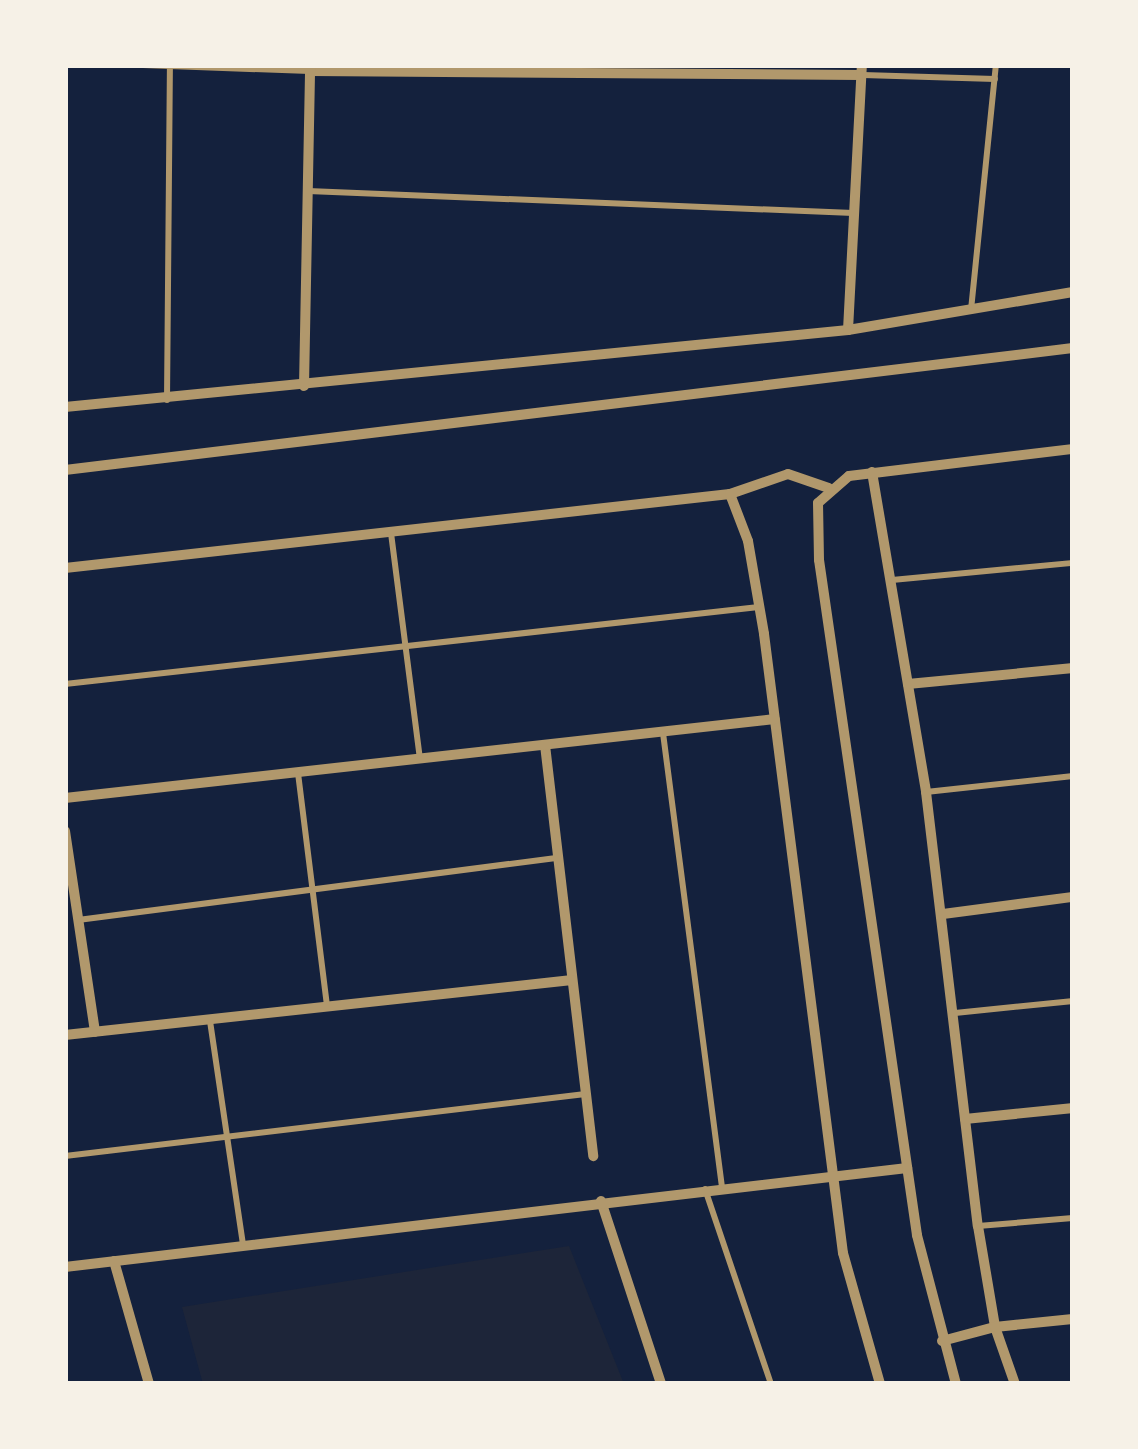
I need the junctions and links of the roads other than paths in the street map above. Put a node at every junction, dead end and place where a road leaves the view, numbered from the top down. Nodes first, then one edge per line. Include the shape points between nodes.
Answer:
1 (143, 65) edge
2 (996, 65) edge
3 (170, 66) edge
4 (310, 68) edge
5 (862, 70) edge
6 (996, 79) junction
7 (308, 190) junction
8 (854, 213) junction
9 (1073, 292) edge
10 (971, 310) junction
11 (848, 330) junction
12 (1073, 348) edge
13 (304, 386) junction
14 (167, 401) junction
15 (65, 407) edge
16 (1073, 449) edge
17 (65, 470) edge
18 (872, 472) junction
19 (828, 488) junction
20 (730, 494) junction
21 (391, 533) junction
22 (1073, 562) edge
23 (65, 568) edge
24 (892, 580) junction
25 (758, 607) junction
26 (405, 644) junction
27 (1073, 668) edge
28 (65, 684) edge
29 (908, 684) junction
30 (775, 719) junction
31 (662, 732) junction
32 (544, 744) junction
33 (420, 758) junction
34 (298, 772) junction
35 (1073, 776) edge
36 (926, 792) junction
37 (65, 798) edge
38 (65, 831) edge
39 (558, 858) junction
40 (311, 894) junction
41 (1073, 897) edge
42 (943, 914) junction
43 (76, 920) junction
44 (572, 980) junction
45 (1073, 1001) edge
46 (327, 1006) junction
47 (954, 1013) junction
48 (210, 1021) junction
49 (94, 1032) junction
50 (65, 1035) edge
51 (586, 1094) junction
52 (1073, 1108) edge
53 (966, 1119) junction
54 (227, 1138) junction
55 (65, 1156) edge
56 (593, 1156) dead end
57 (907, 1168) junction
58 (831, 1172) junction
59 (722, 1186) junction
60 (705, 1188) junction
61 (600, 1201) junction
62 (1073, 1218) edge
63 (978, 1226) junction
64 (242, 1245) junction
65 (114, 1261) junction
66 (65, 1267) edge
67 (1073, 1320) edge
68 (995, 1327) junction
69 (942, 1341) junction
70 (149, 1384) edge
71 (661, 1384) edge
72 (771, 1384) edge
73 (880, 1384) edge
74 (956, 1384) edge
75 (1016, 1384) edge

1 - 3 lane
2 - 6 lane
3 - 4 lane
3 - 14 lane
4 - 5 street
4 - 7 street
5 - 6 lane
5 - 8 street
6 - 10 lane
7 - 8 lane
7 - 13 street
8 - 11 street
9 - 10 street
10 - 11 street
11 - 13 street
12 - 17 street
13 - 14 street
14 - 15 street
16 - 18 street
18 - 19 street
18 - 24 street
19 - 20 street via 788,474
19 - 57 street via 818,503 819,560
20 - 21 street
20 - 25 street via 748,541
21 - 23 street
21 - 26 lane
22 - 24 lane
24 - 29 street
25 - 26 lane
25 - 30 street
26 - 28 lane
26 - 33 lane
27 - 29 street
29 - 36 street
30 - 31 street
30 - 58 street
31 - 32 street
31 - 59 lane
32 - 33 street
32 - 39 street
33 - 34 street
34 - 37 street
34 - 40 lane
35 - 36 lane
36 - 42 street
38 - 43 street
39 - 40 lane
39 - 44 street
40 - 43 lane
40 - 46 lane
41 - 42 street
42 - 47 street
43 - 49 street
44 - 46 street
44 - 51 street
45 - 47 lane
46 - 48 street
47 - 53 street
48 - 49 street
48 - 54 lane
49 - 50 street
51 - 54 lane
51 - 56 street
52 - 53 street
53 - 63 street
54 - 55 lane
54 - 64 lane
57 - 58 street
57 - 69 street
58 - 59 street
58 - 73 street via 843,1253
59 - 60 street
60 - 61 street
60 - 72 lane
61 - 64 street
61 - 71 street
62 - 63 lane
63 - 68 street
64 - 65 street
65 - 66 street
65 - 70 street
67 - 68 street
68 - 69 street
68 - 75 street
69 - 74 street

